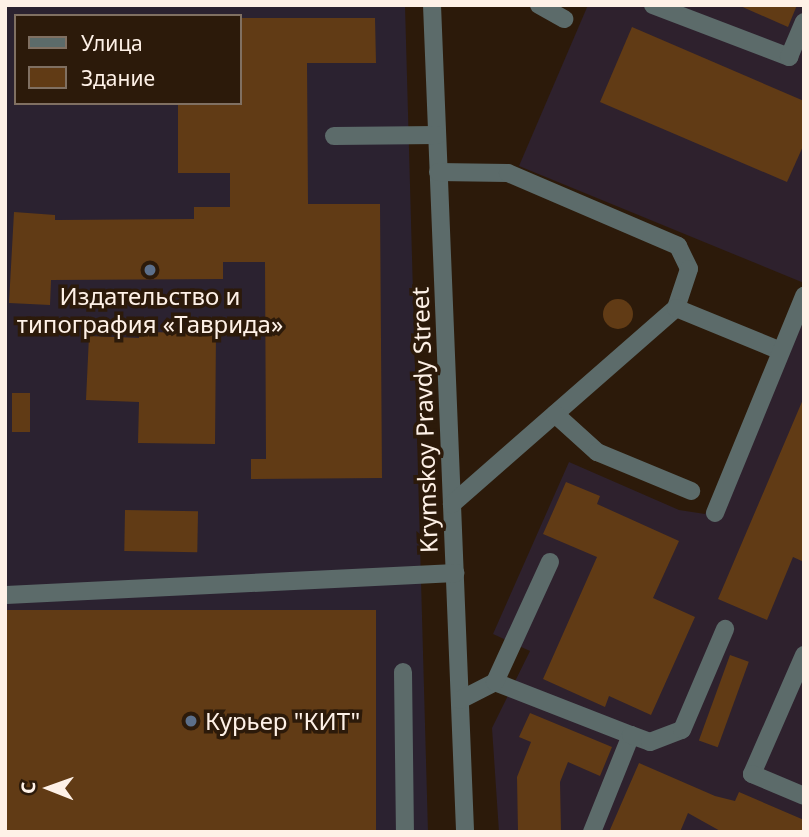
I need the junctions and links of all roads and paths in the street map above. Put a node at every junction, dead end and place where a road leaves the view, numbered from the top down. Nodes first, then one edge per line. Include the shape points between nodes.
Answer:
1 (432, 5) edge
2 (539, 5) edge
3 (653, 5) edge
4 (564, 19) dead end
5 (804, 22) edge
6 (437, 135) junction
7 (334, 136) dead end
8 (438, 172) junction
9 (804, 296) edge
10 (676, 308) junction
11 (781, 351) junction
12 (555, 414) junction
13 (691, 491) dead end
14 (452, 504) junction
15 (715, 513) dead end
16 (550, 562) dead end
17 (455, 573) junction
18 (6, 595) edge
19 (725, 629) dead end
20 (804, 655) edge
21 (402, 672) dead end
22 (495, 682) junction
23 (460, 700) junction
24 (632, 735) junction
25 (804, 796) edge
26 (405, 832) edge
27 (465, 832) edge
28 (592, 832) edge

1 - 6 street, Krymskoy Pravdy Street
2 - 4 street
3 - 5 street via 789,57
6 - 7 street
6 - 8 street, Krymskoy Pravdy Street
8 - 10 street via 508,173 678,246 689,269
8 - 14 street, Krymskoy Pravdy Street
9 - 11 street
10 - 11 street
10 - 12 street
11 - 15 street
12 - 13 street via 597,452
12 - 14 street
14 - 17 street, Krymskoy Pravdy Street
16 - 22 street
17 - 18 street
17 - 23 street, Krymskoy Pravdy Street
19 - 24 street via 682,730 650,742
20 - 25 street via 752,774
21 - 26 street
22 - 23 street
22 - 24 street
23 - 27 street, Krymskoy Pravdy Street
24 - 28 street

